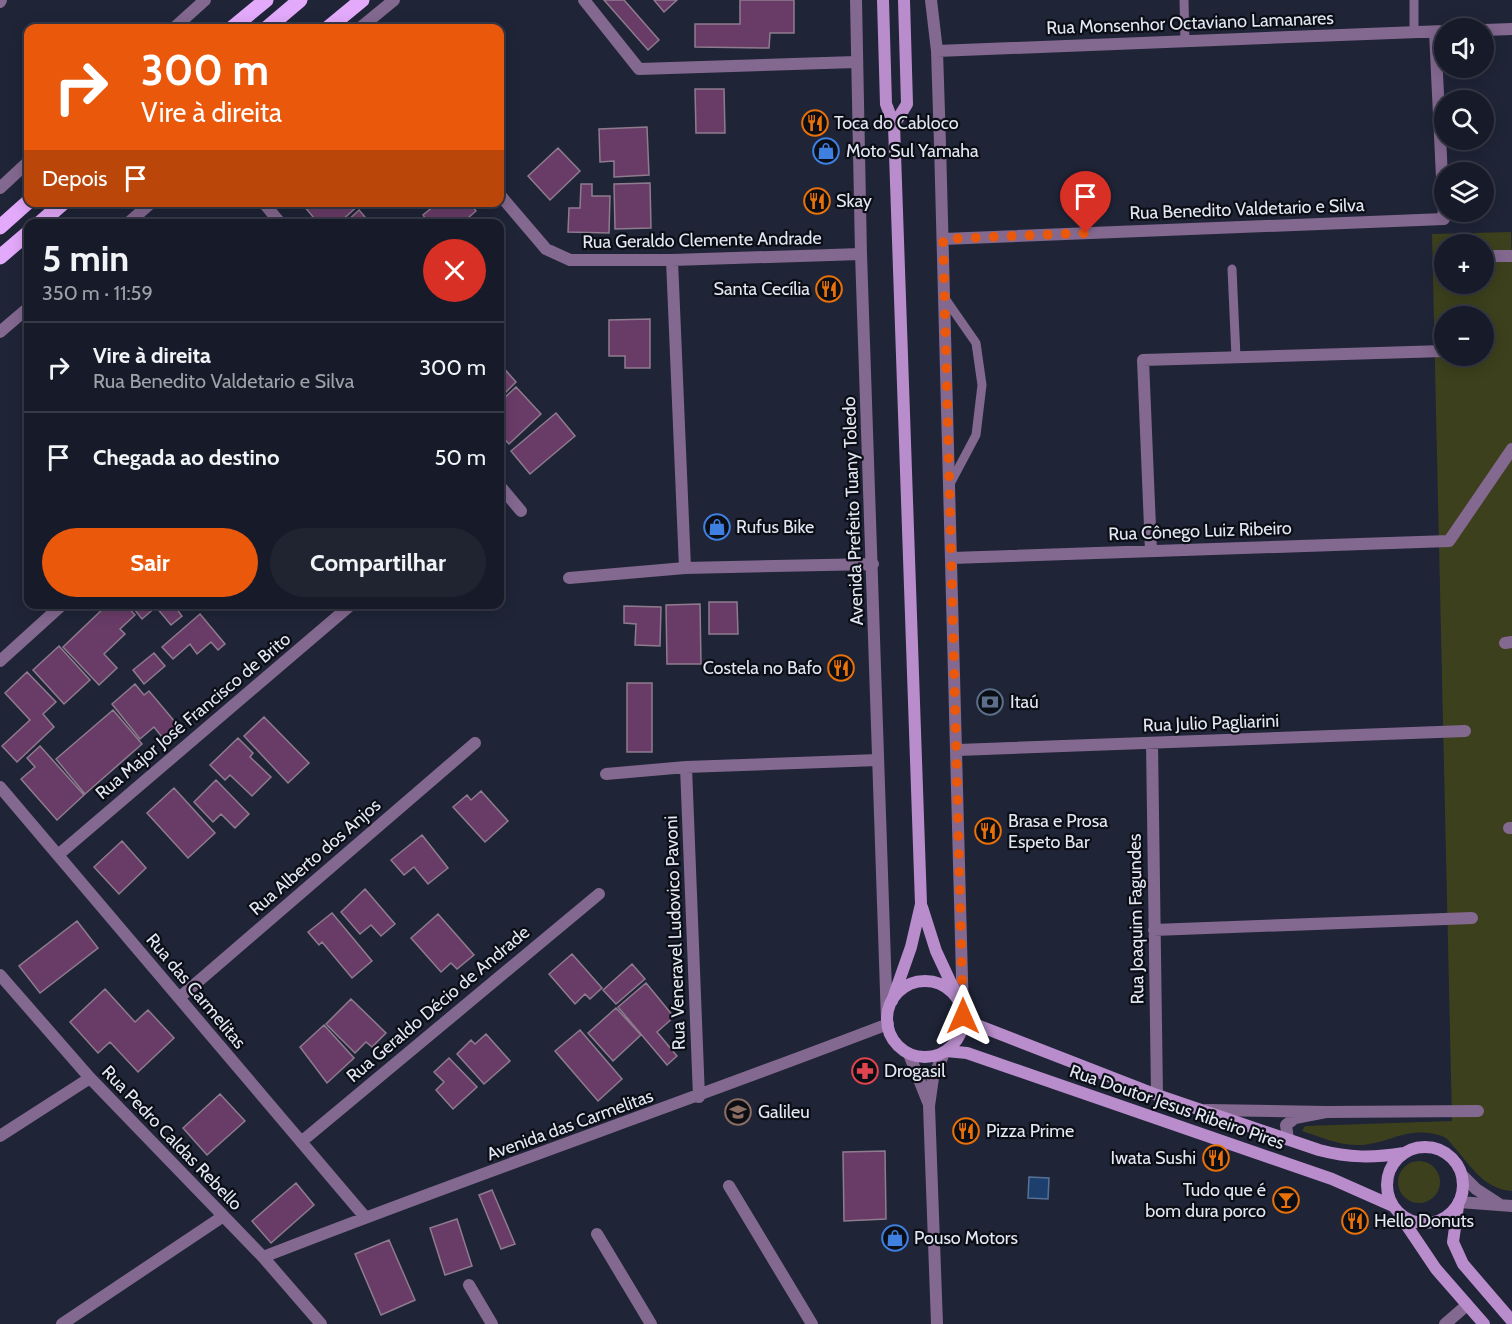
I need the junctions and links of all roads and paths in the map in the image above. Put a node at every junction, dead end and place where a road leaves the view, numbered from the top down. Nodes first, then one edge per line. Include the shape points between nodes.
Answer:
1 (205, 0) edge
2 (252, 0) edge
3 (266, 0) edge
4 (300, 0) edge
5 (362, 0) edge
6 (394, 0) edge
7 (584, 0) edge
8 (856, 0) edge
9 (883, 0) edge
10 (904, 0) edge
11 (931, 0) edge
12 (1184, 0) edge
13 (1414, 0) edge
14 (178, 24) edge
15 (228, 24) edge
16 (237, 24) edge
17 (272, 24) edge
18 (333, 24) edge
19 (365, 24) edge
20 (1512, 29) edge
21 (1494, 30) edge
22 (1414, 32) junction
23 (1434, 32) edge
24 (1185, 42) junction
25 (937, 51) junction
26 (856, 62) junction
27 (1441, 78) edge
28 (894, 125) junction
29 (24, 166) edge
30 (0, 188) edge
31 (504, 200) edge
32 (24, 205) edge
33 (58, 207) edge
34 (146, 207) edge
35 (267, 207) edge
36 (45, 219) edge
37 (133, 219) edge
38 (277, 219) edge
39 (0, 226) edge
40 (24, 236) edge
41 (943, 239) junction
42 (861, 254) junction
43 (1495, 256) dead end
44 (1512, 256) edge
45 (0, 257) edge
46 (672, 260) junction
47 (1232, 268) dead end
48 (944, 297) junction
49 (24, 311) edge
50 (0, 332) edge
51 (1434, 351) edge
52 (1236, 357) junction
53 (1508, 454) edge
54 (950, 484) junction
55 (504, 491) edge
56 (520, 511) dead end
57 (1151, 551) junction
58 (952, 558) junction
59 (873, 564) junction
60 (685, 568) junction
61 (569, 578) dead end
62 (57, 609) edge
63 (346, 609) edge
64 (0, 660) edge
65 (1465, 731) dead end
66 (475, 743) dead end
67 (1152, 743) junction
68 (958, 750) junction
69 (878, 760) junction
70 (686, 767) junction
71 (606, 774) dead end
72 (0, 787) edge
73 (58, 855) junction
74 (599, 894) dead end
75 (921, 904) junction
76 (1472, 918) dead end
77 (1154, 930) junction
78 (0, 975) edge
79 (179, 998) junction
80 (958, 1000) junction
81 (892, 1001) junction
82 (963, 1018) junction
83 (888, 1023) junction
84 (945, 1052) junction
85 (909, 1054) junction
86 (90, 1078) junction
87 (1157, 1095) junction
88 (699, 1097) junction
89 (929, 1107) junction
90 (1201, 1110) junction
91 (1478, 1111) dead end
92 (1326, 1112) junction
93 (0, 1136) edge
94 (1288, 1139) junction
95 (301, 1142) junction
96 (1404, 1152) junction
97 (1462, 1175) junction
98 (729, 1186) dead end
99 (1458, 1203) junction
100 (1507, 1206) edge
101 (1396, 1210) junction
102 (222, 1217) junction
103 (365, 1217) junction
104 (597, 1234) dead end
105 (263, 1257) junction
106 (469, 1285) dead end
107 (1467, 1305) junction
108 (1512, 1321) edge
109 (62, 1324) edge
110 (321, 1324) edge
111 (492, 1324) edge
112 (651, 1324) edge
113 (812, 1324) edge
114 (937, 1324) edge
115 (1446, 1324) edge
116 (1484, 1324) edge

1 - 14 street
2 - 15 main road
3 - 16 main road
4 - 17 main road
5 - 18 main road
6 - 19 street
7 - 26 street via 639,69
8 - 26 street, Avenida Prefeito Tuany Toledo
9 - 28 main road via 886,105
10 - 28 main road via 907,104
11 - 25 street
12 - 24 lane
13 - 22 lane
20 - 21 street
22 - 23 street, Rua Monsenhor Octaviano Lamanares
22 - 24 street, Rua Monsenhor Octaviano Lamanares
24 - 25 street, Rua Monsenhor Octaviano Lamanares
25 - 41 street
26 - 42 street, Avenida Prefeito Tuany Toledo
27 - 41 street, Rua Benedito Valdetario e Silva via 1444,219
28 - 75 main road
29 - 30 street
31 - 46 street, Rua Geraldo Clemente Andrade via 546,249 570,260
32 - 39 main road
33 - 36 main road
34 - 37 street
35 - 38 street
40 - 45 main road
41 - 48 street
42 - 46 street, Rua Geraldo Clemente Andrade
42 - 59 street, Avenida Prefeito Tuany Toledo
43 - 44 street
46 - 60 street
47 - 52 lane
48 - 54 street
48 - 54 lane via 976,343 982,384 976,435
49 - 50 street
51 - 52 street
52 - 57 street via 1143,360
53 - 57 street, Rua Cônego Luiz Ribeiro via 1449,541
54 - 58 street
55 - 56 street
57 - 58 street, Rua Cônego Luiz Ribeiro
58 - 68 street
59 - 60 street
59 - 69 street, Avenida Prefeito Tuany Toledo
60 - 61 street
62 - 64 street
63 - 73 street, Rua Major José Francisco de Brito
65 - 67 street, Rua Julio Pagliarini
66 - 79 street, Rua Alberto dos Anjos
67 - 68 street, Rua Julio Pagliarini
67 - 77 street, Rua Joaquim Fagundes
68 - 82 street
69 - 70 street
69 - 83 street, Avenida Prefeito Tuany Toledo
70 - 71 street
70 - 88 street, Rua Veneravel Ludovico Pavoni
72 - 73 street, Rua das Carmelitas
73 - 79 street, Rua das Carmelitas
74 - 95 street, Rua Geraldo Décio de Andrade
75 - 80 main road
75 - 81 main road
76 - 77 street
77 - 87 street, Rua Joaquim Fagundes
78 - 86 street, Rua Pedro Caldas Rebello
79 - 95 street, Rua das Carmelitas
80 - 81 main road via 945,986 925,981 906,987
80 - 82 main road
81 - 83 main road
82 - 84 main road via 959,1038
82 - 87 main road, Rua Doutor Jesus Ribeiro Pires
83 - 85 main road via 894,1042
83 - 88 street, Avenida das Carmelitas
84 - 85 main road via 926,1058
84 - 89 street via 933,1078
84 - 101 main road, Rua Doutor Jesus Ribeiro Pires via 967,1053 1321,1175
85 - 89 street
86 - 93 street
86 - 102 street, Rua Pedro Caldas Rebello
87 - 90 main road, Rua Doutor Jesus Ribeiro Pires
88 - 103 street, Avenida das Carmelitas
89 - 114 street
90 - 92 street, Rua Doutor Jesus Ribeiro Pires
90 - 94 main road, Rua Doutor Jesus Ribeiro Pires
91 - 92 street, Rua Doutor Jesus Ribeiro Pires
92 - 94 street, Rua Doutor Jesus Ribeiro Pires via 1295,1118 1286,1125
94 - 96 main road, Rua Doutor Jesus Ribeiro Pires via 1347,1157 1377,1158
95 - 103 street, Rua das Carmelitas
96 - 97 main road via 1416,1147 1442,1150
96 - 101 main road via 1387,1175 1386,1189
97 - 99 main road
97 - 100 street via 1476,1190
98 - 113 street
99 - 100 street
99 - 101 main road via 1450,1215 1423,1224 1410,1221
99 - 108 main road via 1454,1242 1463,1264
101 - 107 main road via 1436,1269
102 - 105 street, Rua Pedro Caldas Rebello
102 - 109 street
103 - 105 street, Avenida das Carmelitas
104 - 112 street
105 - 110 street, Rua Pedro Caldas Rebello
106 - 111 street
107 - 115 street
107 - 116 main road

